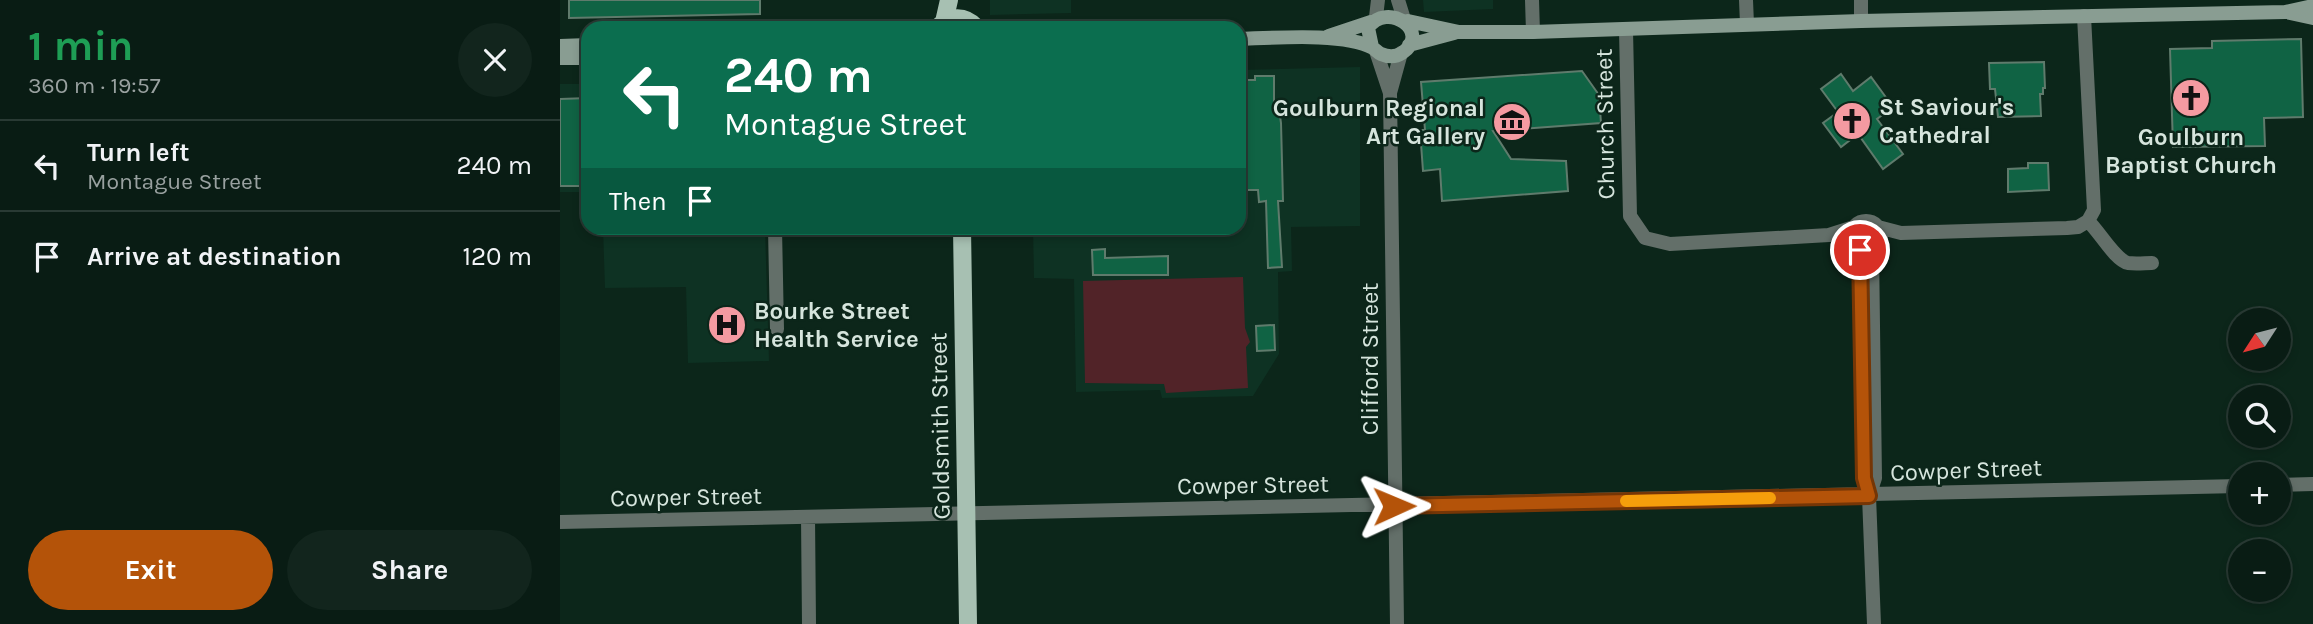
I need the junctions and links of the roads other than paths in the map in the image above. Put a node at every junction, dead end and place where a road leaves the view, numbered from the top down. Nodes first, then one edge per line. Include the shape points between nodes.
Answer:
1 (949, 0) edge
2 (964, 0) edge
3 (1378, 0) edge
4 (1398, 0) edge
5 (1532, 0) edge
6 (1746, 0) edge
7 (1861, 0) edge
8 (2313, 6) edge
9 (2285, 12) junction
10 (2084, 16) junction
11 (1405, 18) junction
12 (2313, 18) edge
13 (1373, 20) junction
14 (942, 21) edge
15 (972, 21) edge
16 (1861, 21) junction
17 (1747, 24) junction
18 (1626, 30) junction
19 (1459, 32) junction
20 (1533, 32) junction
21 (1328, 37) junction
22 (1246, 38) edge
23 (581, 45) edge
24 (560, 46) edge
25 (1374, 49) junction
26 (1405, 49) junction
27 (560, 58) edge
28 (581, 58) edge
29 (1390, 93) junction
30 (2088, 221) junction
31 (1854, 227) junction
32 (775, 235) edge
33 (962, 235) edge
34 (1829, 235) junction
35 (1868, 242) junction
36 (2152, 263) dead end
37 (777, 329) dead end
38 (2313, 484) edge
39 (2291, 485) edge
40 (2228, 486) edge
41 (1869, 496) junction
42 (1394, 506) junction
43 (965, 513) junction
44 (808, 517) junction
45 (560, 522) edge
46 (809, 624) edge
47 (968, 624) edge
48 (1397, 624) edge
49 (1874, 624) edge

1 - 14 main road
2 - 15 main road
3 - 13 street
4 - 11 street
5 - 20 street
6 - 17 street
7 - 16 street
8 - 9 main road
9 - 10 main road
9 - 12 main road
10 - 16 main road
10 - 30 street via 2094,210
11 - 13 main road via 1389,12
11 - 19 main road
11 - 26 main road via 1412,33
13 - 21 main road
13 - 25 main road via 1367,35
16 - 17 main road
17 - 18 main road
18 - 20 main road
18 - 34 street, Church Street via 1630,216 1645,238 1670,244
19 - 20 main road
19 - 26 main road
21 - 22 main road
21 - 25 main road
23 - 24 main road
25 - 26 main road via 1390,56
25 - 29 street, Clifford Street
26 - 29 street, Clifford Street
27 - 28 main road
29 - 42 street, Clifford Street
30 - 35 street, Church Street via 2067,228 1901,233
30 - 36 street via 2126,263
31 - 34 street, Church Street
31 - 35 street via 1851,233
31 - 35 street, Church Street via 1866,221
32 - 37 street
33 - 43 main road, Goldsmith Street
34 - 35 street, Church Street
35 - 41 street via 1864,478
38 - 39 street
40 - 41 street, Cowper Street
41 - 42 street, Cowper Street
41 - 49 street
42 - 43 street, Cowper Street
42 - 48 street, Clifford Street
43 - 44 street, Cowper Street
43 - 47 main road, Goldsmith Street
44 - 45 street, Cowper Street
44 - 46 street

